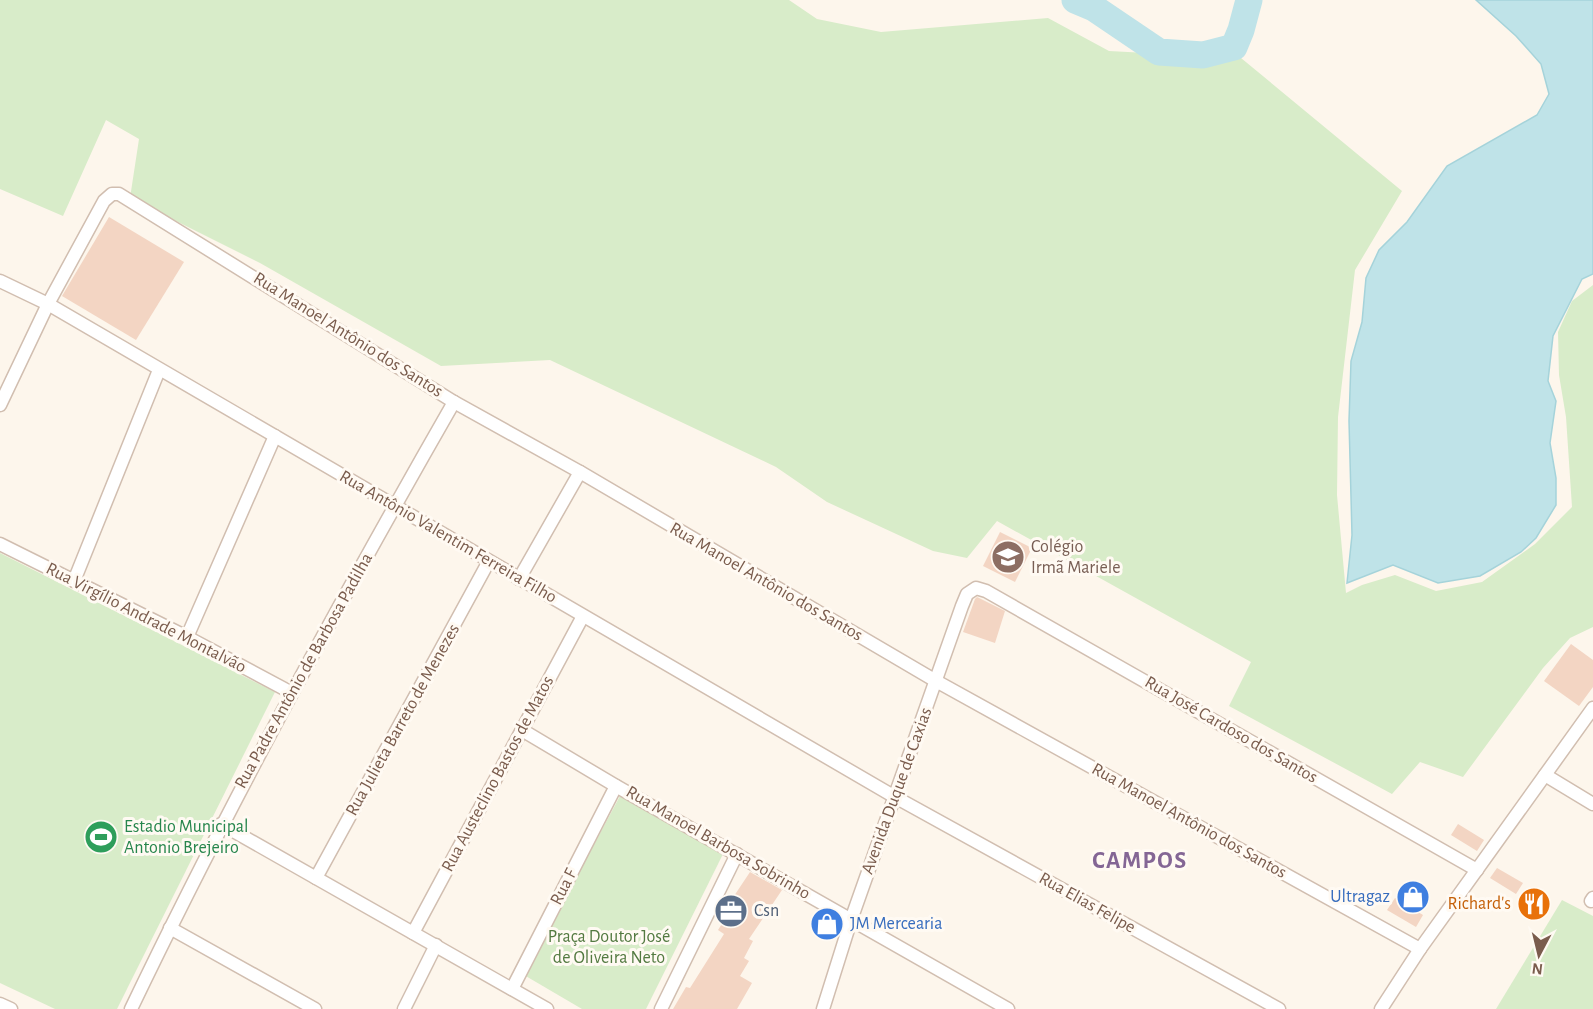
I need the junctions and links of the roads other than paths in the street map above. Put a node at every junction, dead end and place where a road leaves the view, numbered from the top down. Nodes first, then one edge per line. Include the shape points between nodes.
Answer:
1 (0, 281) edge
2 (48, 304) junction
3 (159, 370) junction
4 (454, 402) junction
5 (0, 405) edge
6 (275, 436) junction
7 (580, 472) junction
8 (394, 506) junction
9 (0, 544) edge
10 (489, 561) junction
11 (519, 579) junction
12 (74, 581) junction
13 (986, 591) joint
14 (584, 616) junction
15 (187, 637) junction
16 (936, 681) junction
17 (292, 693) junction
18 (1593, 708) edge
19 (522, 730) junction
20 (1545, 775) junction
21 (616, 786) junction
22 (895, 797) junction
23 (1593, 804) edge
24 (221, 824) junction
25 (736, 854) junction
26 (1477, 870) junction
27 (316, 878) junction
28 (851, 920) junction
29 (170, 928) junction
30 (413, 933) junction
31 (436, 945) junction
32 (1420, 949) junction
33 (512, 989) junction
34 (0, 1004) edge
35 (11, 1009) edge
36 (131, 1009) edge
37 (315, 1009) edge
38 (405, 1009) edge
39 (547, 1009) edge
40 (661, 1009) edge
41 (823, 1009) edge
42 (1008, 1009) edge
43 (1279, 1009) edge
44 (1380, 1009) edge

1 - 2 street, Rua Antônio Valentim Ferreira Filho
2 - 3 street, Rua Antônio Valentim Ferreira Filho
2 - 4 street, Rua Manoel Antônio dos Santos via 104,201 112,194 124,196
2 - 5 street
3 - 6 street, Rua Antônio Valentim Ferreira Filho
3 - 12 street
4 - 7 street, Rua Manoel Antônio dos Santos
4 - 8 street, Rua Padre Antônio de Barbosa Padilha
6 - 8 street, Rua Antônio Valentim Ferreira Filho
6 - 15 street
7 - 11 street
7 - 16 street, Rua Manoel Antônio dos Santos
8 - 10 street, Rua Antônio Valentim Ferreira Filho
8 - 17 street, Rua Padre Antônio de Barbosa Padilha
9 - 12 street, Rua Virgílio Andrade Montalvão
10 - 11 street, Rua Antônio Valentim Ferreira Filho
10 - 27 street, Rua Julieta Barreto de Menezes
11 - 14 street, Rua Antônio Valentim Ferreira Filho
12 - 15 street, Rua Virgílio Andrade Montalvão
13 - 16 street, Avenida Duque de Caxias via 976,588 967,594
13 - 26 street, Rua José Cardoso dos Santos
14 - 19 street, Rua Austeclino Bastos de Matos
14 - 22 street, Rua Antônio Valentim Ferreira Filho
15 - 17 street, Rua Virgílio Andrade Montalvão
16 - 22 street, Avenida Duque de Caxias
16 - 32 street, Rua Manoel Antônio dos Santos
17 - 24 street, Rua Padre Antônio de Barbosa Padilha
18 - 20 street
19 - 21 street, Rua Manoel Barbosa Sobrinho
19 - 30 street, Rua Austeclino Bastos de Matos
20 - 23 street
20 - 26 street
21 - 25 street, Rua Manoel Barbosa Sobrinho
21 - 33 street, Rua F
22 - 28 street, Avenida Duque de Caxias
22 - 43 street, Rua Elias Felipe
24 - 27 street
24 - 29 street, Rua Padre Antônio de Barbosa Padilha
25 - 28 street, Rua Manoel Barbosa Sobrinho
25 - 40 street
26 - 32 street
27 - 30 street
28 - 41 street, Avenida Duque de Caxias
28 - 42 street, Rua Manoel Barbosa Sobrinho
29 - 36 street, Rua Padre Antônio de Barbosa Padilha
29 - 37 street
30 - 31 street
31 - 33 street
31 - 38 street
32 - 44 street
33 - 39 street
34 - 35 street

